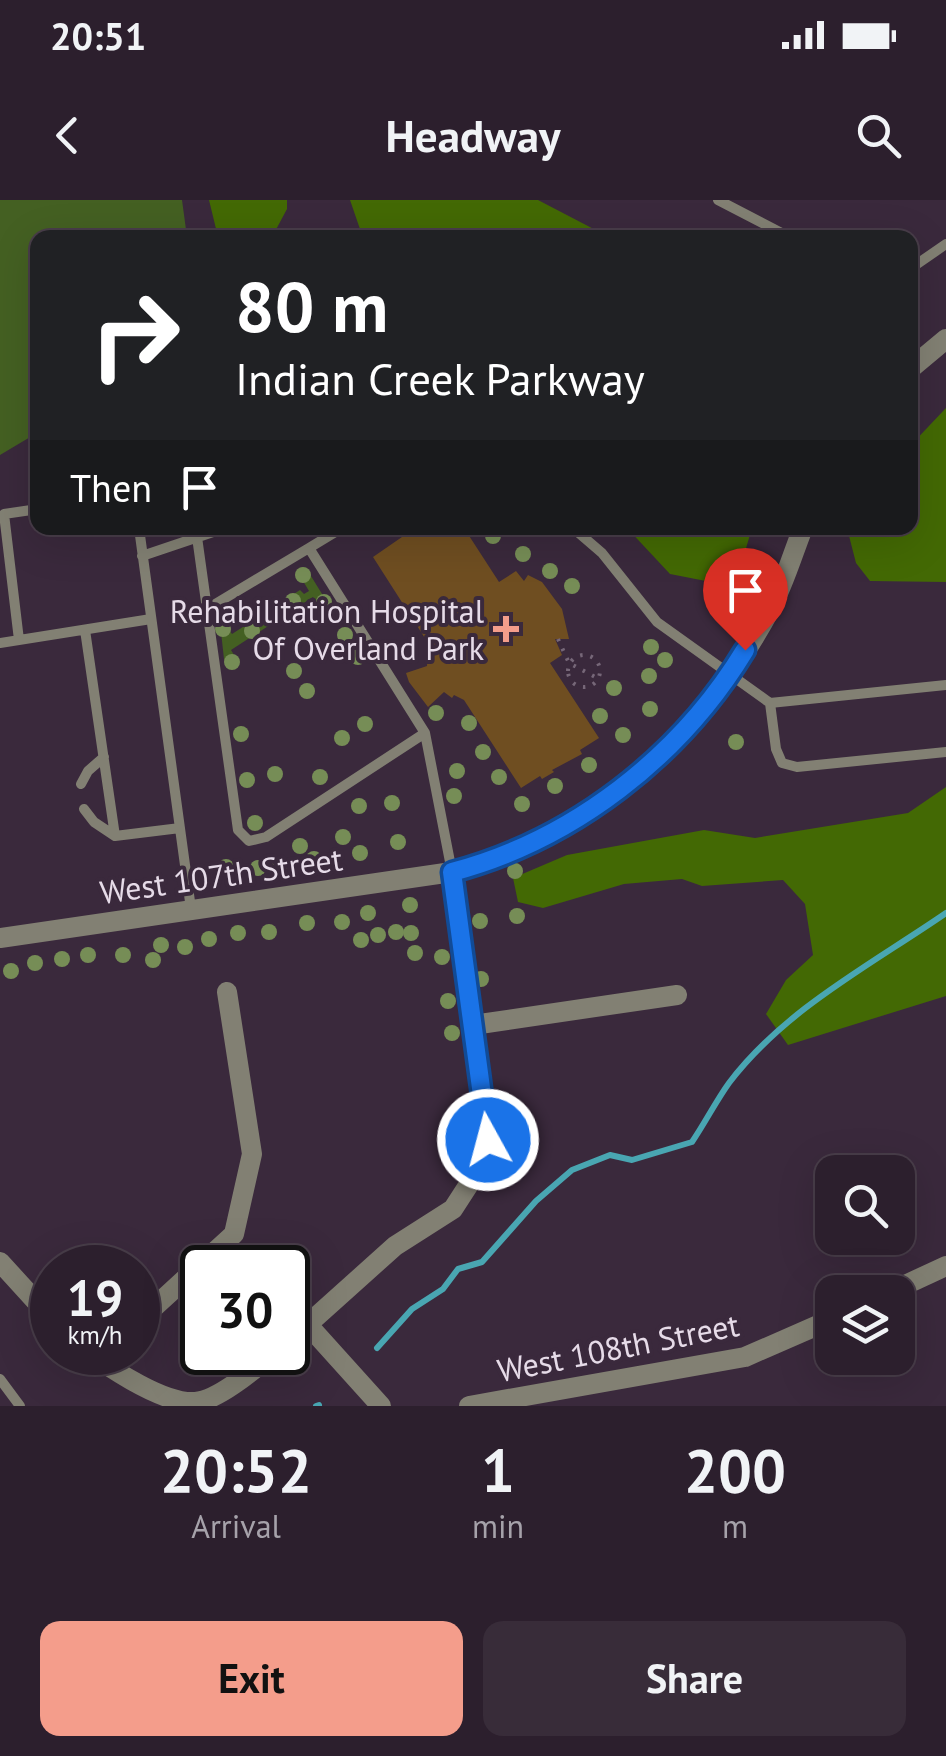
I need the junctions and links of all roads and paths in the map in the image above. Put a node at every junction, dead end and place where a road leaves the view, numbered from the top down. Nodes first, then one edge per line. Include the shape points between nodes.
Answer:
1 (718, 200) edge
2 (776, 230) edge
3 (946, 244) edge
4 (918, 263) edge
5 (946, 339) edge
6 (918, 357) edge
7 (30, 510) edge
8 (139, 535) edge
9 (206, 535) edge
10 (330, 535) edge
11 (581, 535) edge
12 (800, 535) edge
13 (198, 538) junction
14 (309, 548) junction
15 (142, 556) junction
16 (207, 609) junction
17 (150, 619) junction
18 (85, 630) junction
19 (558, 639) dead end
20 (19, 640) junction
21 (0, 643) edge
22 (570, 663) junction
23 (731, 673) junction
24 (597, 678) junction
25 (946, 685) edge
26 (770, 704) junction
27 (424, 733) junction
28 (946, 752) edge
29 (104, 758) junction
30 (81, 784) dead end
31 (84, 809) dead end
32 (180, 828) junction
33 (115, 836) junction
34 (452, 872) junction
35 (190, 909) junction
36 (0, 938) edge
37 (227, 992) dead end
38 (677, 995) dead end
39 (473, 1025) junction
40 (0, 1262) edge
41 (946, 1266) edge
42 (915, 1280) edge
43 (30, 1295) edge
44 (160, 1302) edge
45 (310, 1323) edge
46 (815, 1326) edge
47 (310, 1327) edge
48 (128, 1375) edge
49 (247, 1375) edge
50 (0, 1379) edge
51 (20, 1406) edge
52 (380, 1406) edge
53 (468, 1406) edge

1 - 2 lane
3 - 4 lane
5 - 6 street
7 - 20 lane via 4,514
8 - 15 lane
9 - 13 lane
10 - 14 lane
11 - 23 lane via 657,622
12 - 23 street, West 107th Street via 773,604
13 - 15 lane
13 - 16 lane
14 - 16 lane
14 - 27 lane
15 - 17 lane
16 - 27 lane via 238,830 250,841 266,837
17 - 18 lane
17 - 32 lane
18 - 20 lane
18 - 29 lane
19 - 22 path
20 - 21 lane
22 - 24 path
22 - 24 path via 590,656 599,666
22 - 24 path via 574,684 588,686
23 - 26 lane
23 - 34 street, West 107th Street via 691,725 626,786 552,834
25 - 26 lane
26 - 28 lane via 776,749 782,763 797,768
27 - 34 lane
29 - 30 lane
29 - 33 lane
31 - 33 lane
32 - 33 lane
32 - 35 lane
34 - 35 street, West 107th Street
34 - 39 street
35 - 36 street, West 107th Street
37 - 44 street via 252,1154 234,1234
38 - 39 street
39 - 45 street via 488,1140 476,1175 453,1210 395,1246
40 - 43 street
41 - 42 street
46 - 53 street, West 108th Street via 745,1357
47 - 52 street
48 - 49 street via 159,1394 196,1402
50 - 51 lane

